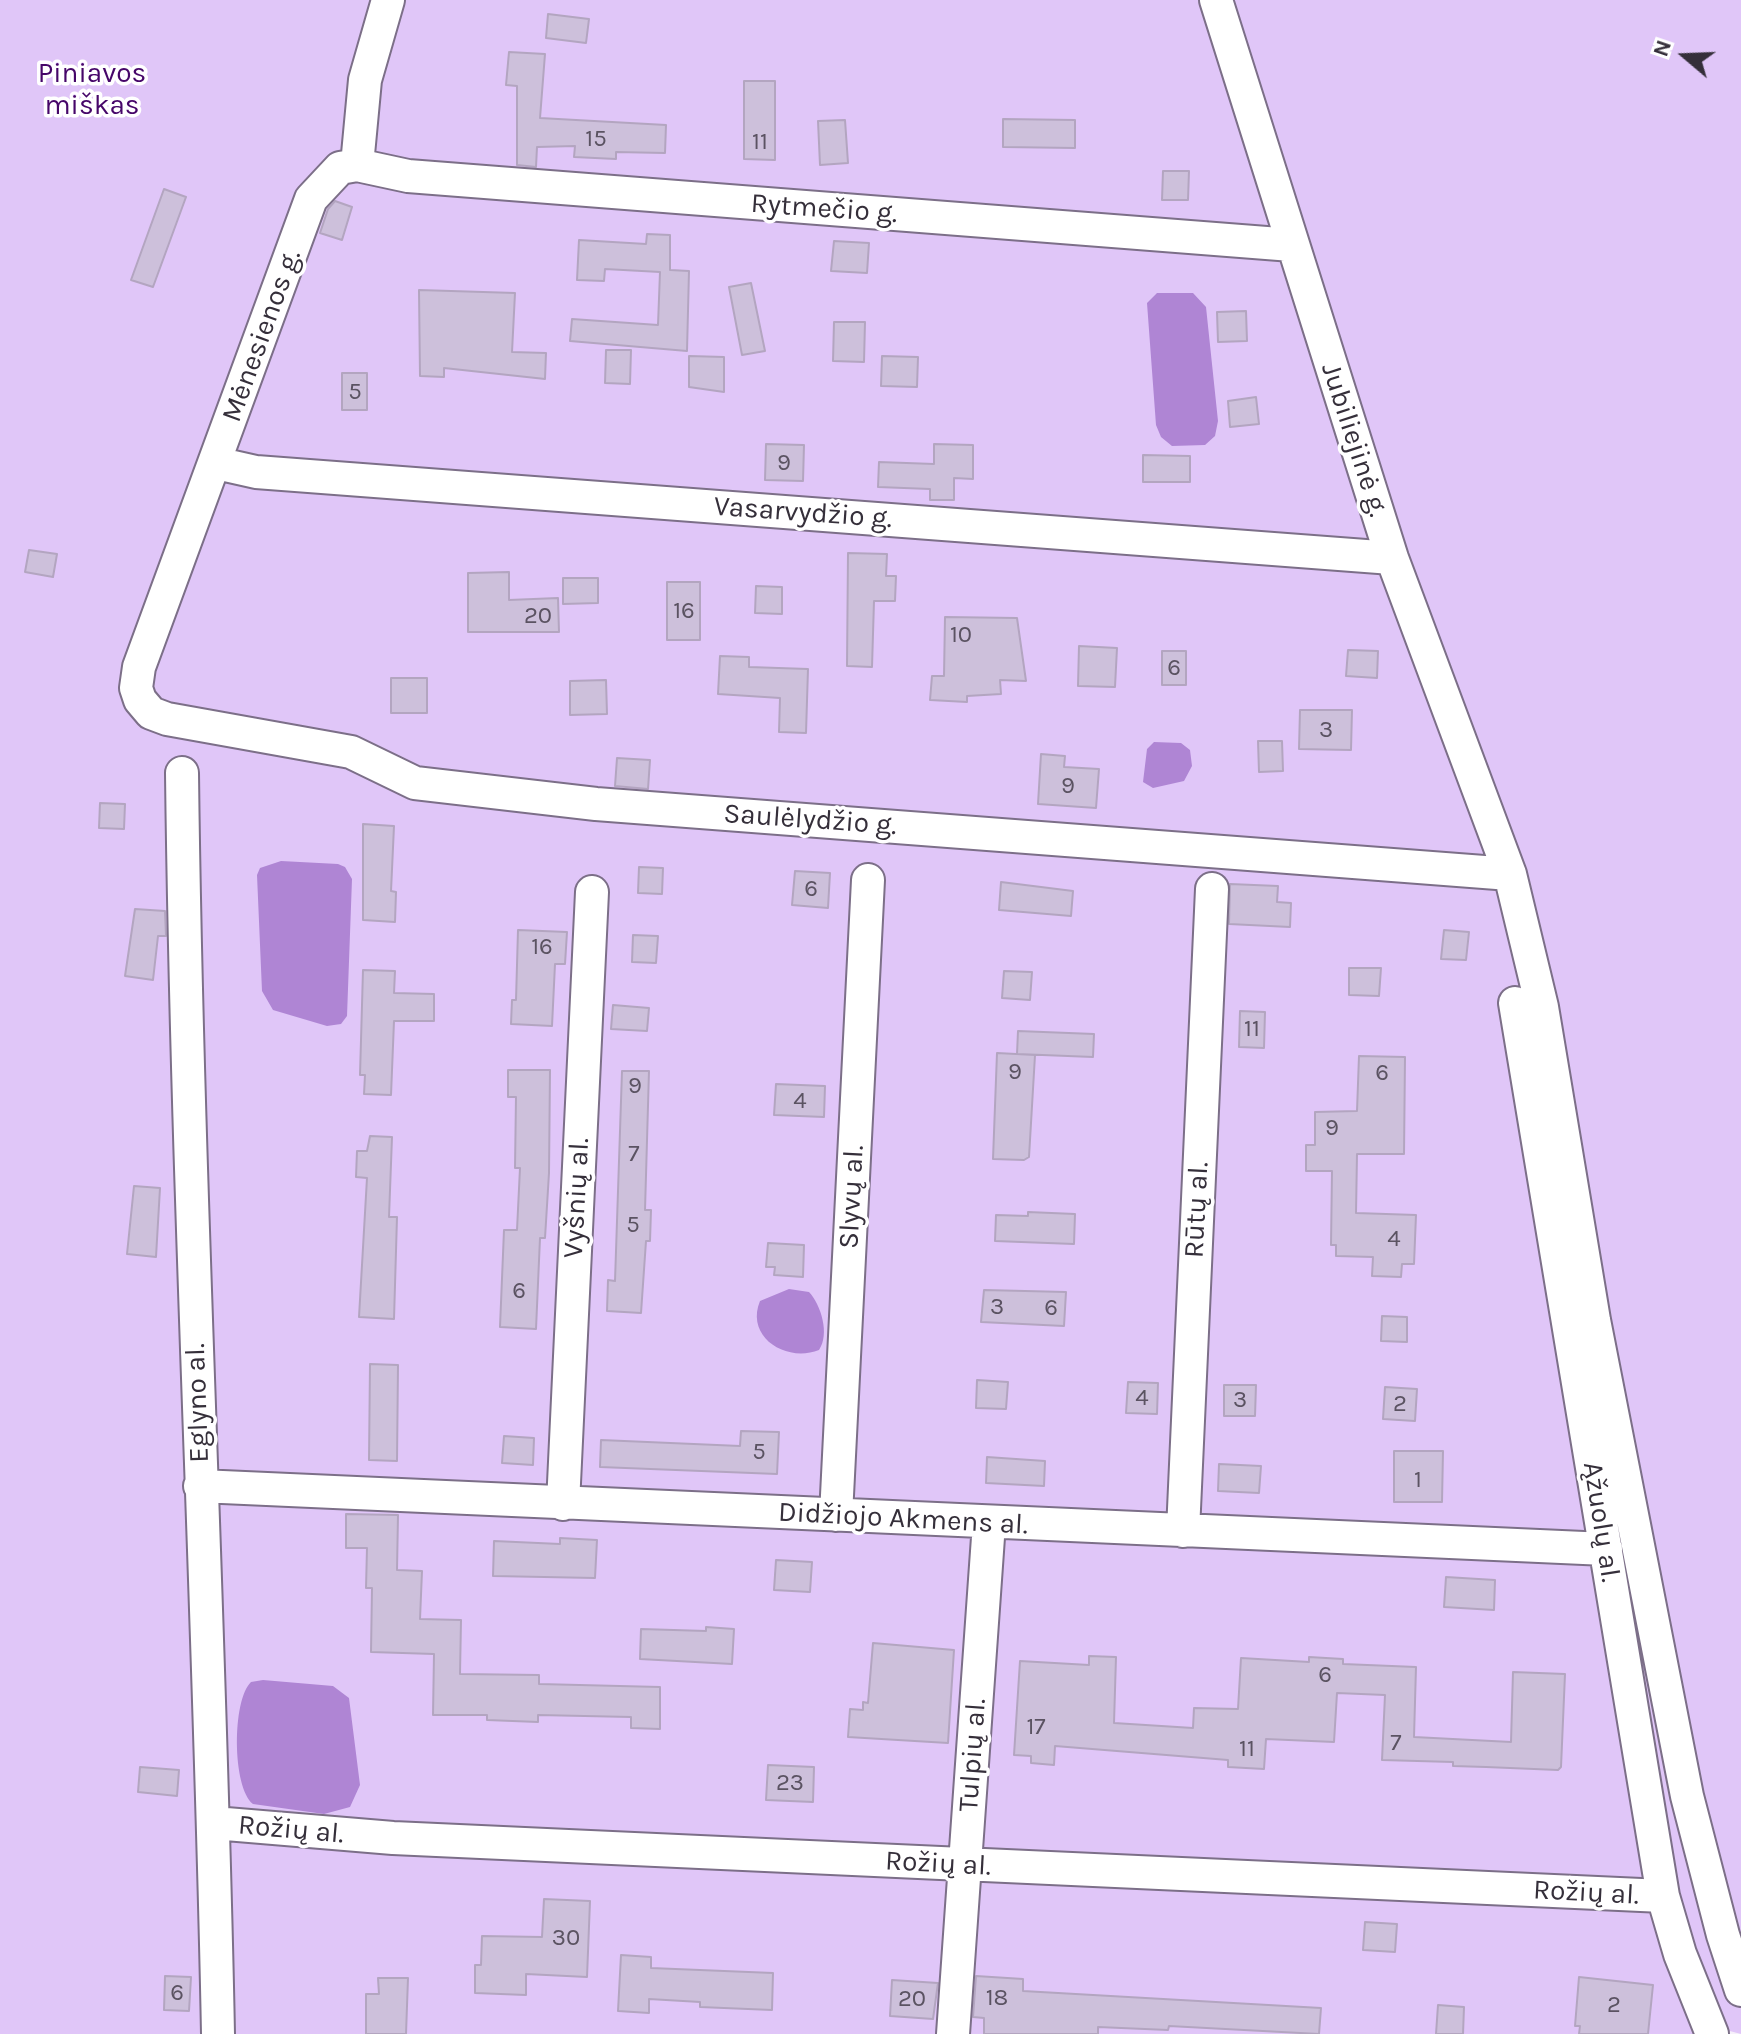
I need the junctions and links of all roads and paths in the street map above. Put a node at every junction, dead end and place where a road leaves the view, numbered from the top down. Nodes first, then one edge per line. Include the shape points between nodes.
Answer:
1 (388, 0) edge
2 (1216, 0) edge
3 (357, 165) junction
4 (1292, 245) junction
5 (216, 463) junction
6 (1392, 558) junction
7 (136, 688) joint
8 (182, 773) dead end
9 (1510, 874) junction
10 (868, 880) dead end
11 (1212, 889) dead end
12 (592, 892) dead end
13 (1515, 1003) dead end
14 (200, 1486) junction
15 (563, 1504) junction
16 (836, 1515) junction
17 (989, 1523) junction
18 (1183, 1531) junction
19 (1606, 1549) junction
20 (214, 1823) junction
21 (965, 1865) junction
22 (1663, 1896) junction
23 (1741, 1990) edge
24 (218, 2034) edge
25 (953, 2034) edge
26 (1712, 2034) edge

1 - 3 street via 365,80
2 - 4 street, Jubiliejinė g.
3 - 4 street, Rytmečio g. via 408,176
3 - 5 street, Mėnesienos g. via 340,168 311,199
4 - 6 street, Jubiliejinė g.
5 - 6 street, Vasarvydžio g. via 256,472
5 - 7 street, Mėnesienos g. via 139,667
6 - 9 street, Jubiliejinė g.
7 - 9 street, Saulėlydžio g. via 151,713 167,719 351,752 415,783 446,789
8 - 14 street, Eglyno al.
9 - 23 street, Jubiliejinė g. via 1542,1007 1594,1320 1687,1796
10 - 16 street, Slyvų al.
11 - 18 street, Rūtų al.
12 - 15 street, Vyšnių al.
13 - 19 street, Ąžuolų al.
14 - 15 street, Didžiojo Akmens al.
14 - 20 street, Eglyno al.
15 - 16 street, Didžiojo Akmens al.
16 - 17 street, Didžiojo Akmens al.
17 - 18 street, Didžiojo Akmens al.
17 - 21 street, Tulpių al.
18 - 19 street, Didžiojo Akmens al.
19 - 22 street, Ąžuolų al.
20 - 21 street, Rožių al. via 393,1838
20 - 24 street, Eglyno al.
21 - 22 street, Rožių al.
21 - 25 street, Tulpių al.
22 - 26 street, Ąžuolų al.

